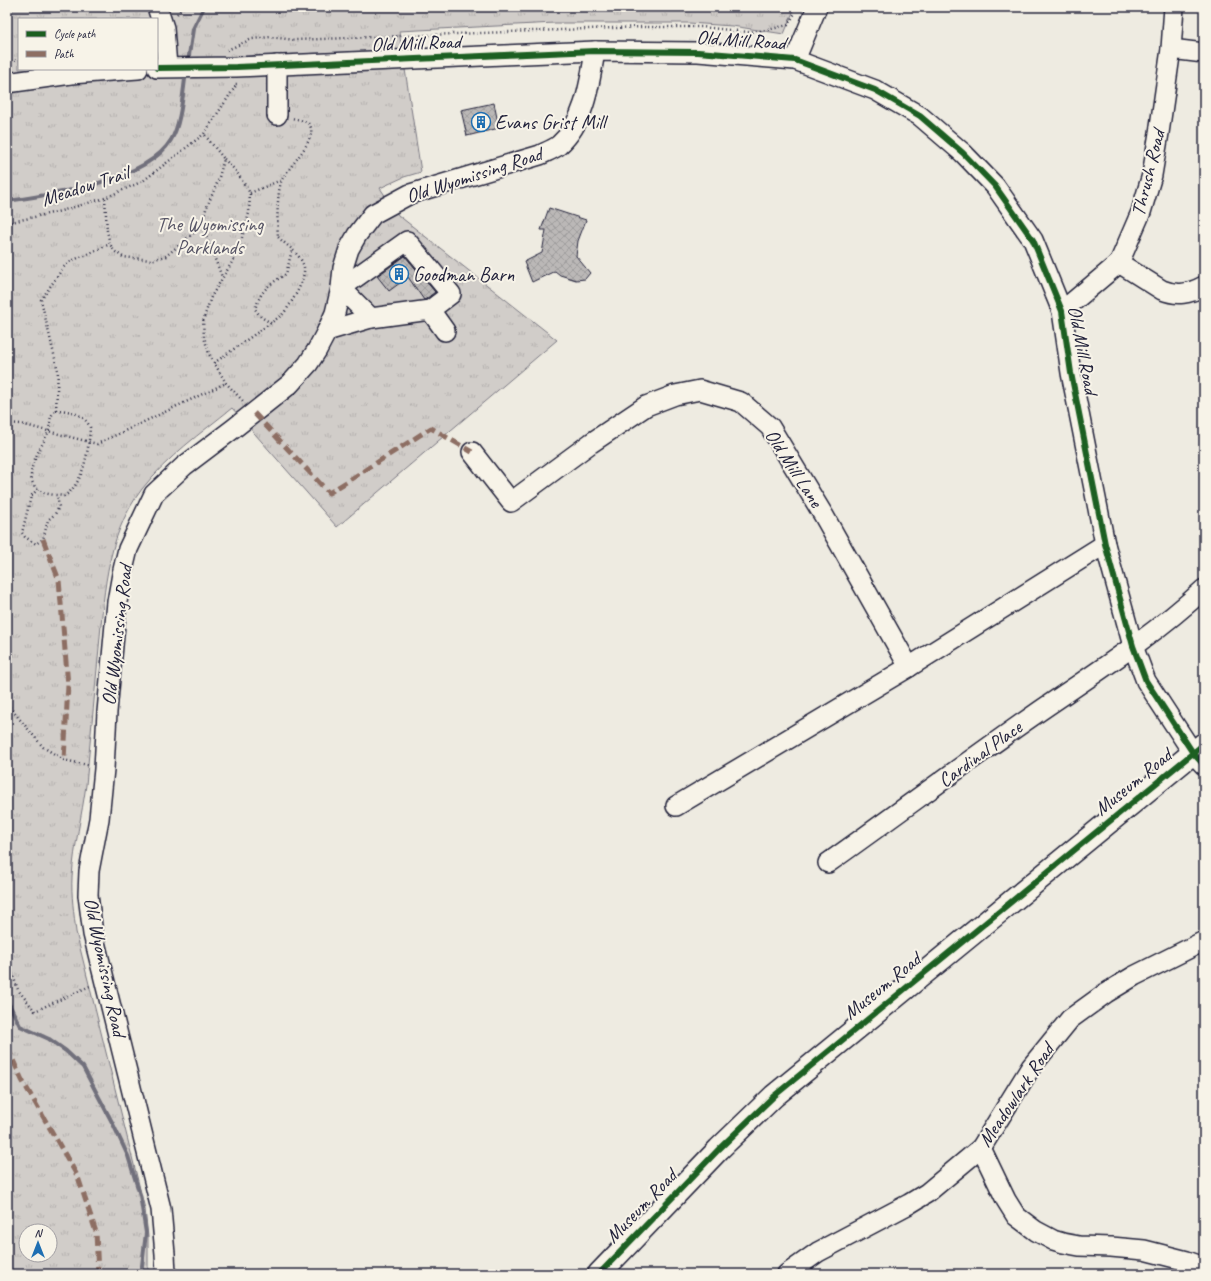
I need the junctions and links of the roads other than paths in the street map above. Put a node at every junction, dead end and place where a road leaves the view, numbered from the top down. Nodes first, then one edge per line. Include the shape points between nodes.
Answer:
1 (157, 7) edge
2 (817, 7) edge
3 (1174, 7) edge
4 (1170, 49) junction
5 (595, 51) junction
6 (1204, 53) edge
7 (795, 60) junction
8 (277, 65) junction
9 (165, 67) edge
10 (125, 70) edge
11 (7, 83) edge
12 (277, 115) road end
13 (1119, 263) junction
14 (1204, 286) edge
15 (341, 288) junction
16 (430, 310) junction
17 (1062, 310) junction
18 (371, 318) junction
19 (327, 331) junction
20 (445, 331) dead end
21 (472, 452) dead end
22 (1105, 544) junction
23 (1204, 589) edge
24 (1133, 646) junction
25 (909, 667) junction
26 (1200, 754) edge
27 (676, 806) dead end
28 (828, 863) dead end
29 (1204, 942) edge
30 (981, 1148) junction
31 (1204, 1268) edge
32 (166, 1274) edge
33 (599, 1274) edge
34 (786, 1274) edge

1 - 9 street via 164,28
2 - 7 street
3 - 4 street, Thrush Road
4 - 6 street
4 - 13 street, Thrush Road via 1152,175 1141,212
5 - 7 street, Old Mill Road via 698,52
5 - 8 street, Old Mill Road
5 - 15 street, Old Wyomissing Road via 590,86 582,109 574,126 559,145 540,155 410,194 373,214 349,248
7 - 17 street, Old Mill Road via 875,90 920,116 963,153 995,186 1033,240
8 - 9 street, Old Mill Road via 216,60
8 - 12 street
10 - 11 street
13 - 14 street via 1168,293 1186,294
13 - 17 street, Thrush Road
15 - 16 street via 407,241 451,294
15 - 18 street
15 - 19 street, Old Wyomissing Road
16 - 18 street
16 - 20 street
17 - 22 street, Old Mill Road via 1071,374
18 - 19 street
19 - 32 street, Old Wyomissing Road via 314,355 290,384 184,466 154,494 128,549 117,602 104,769 88,894 94,934 161,1210
21 - 25 street, Old Mill Lane via 511,502 646,406 675,395 700,390 741,402 770,427 824,516
22 - 24 street, Old Mill Road
22 - 25 street
23 - 24 street, Cardinal Place via 1165,624
24 - 26 street, Old Mill Road via 1146,681
24 - 28 street, Cardinal Place
25 - 27 street
26 - 33 main road, Museum Road via 774,1096 708,1160
29 - 30 street, Meadowlark Road via 1134,976 1070,1020 1031,1066
30 - 31 street via 1009,1206 1016,1216 1036,1232 1063,1243 1144,1250
30 - 34 street, Meadowlark Road via 927,1193 818,1252

